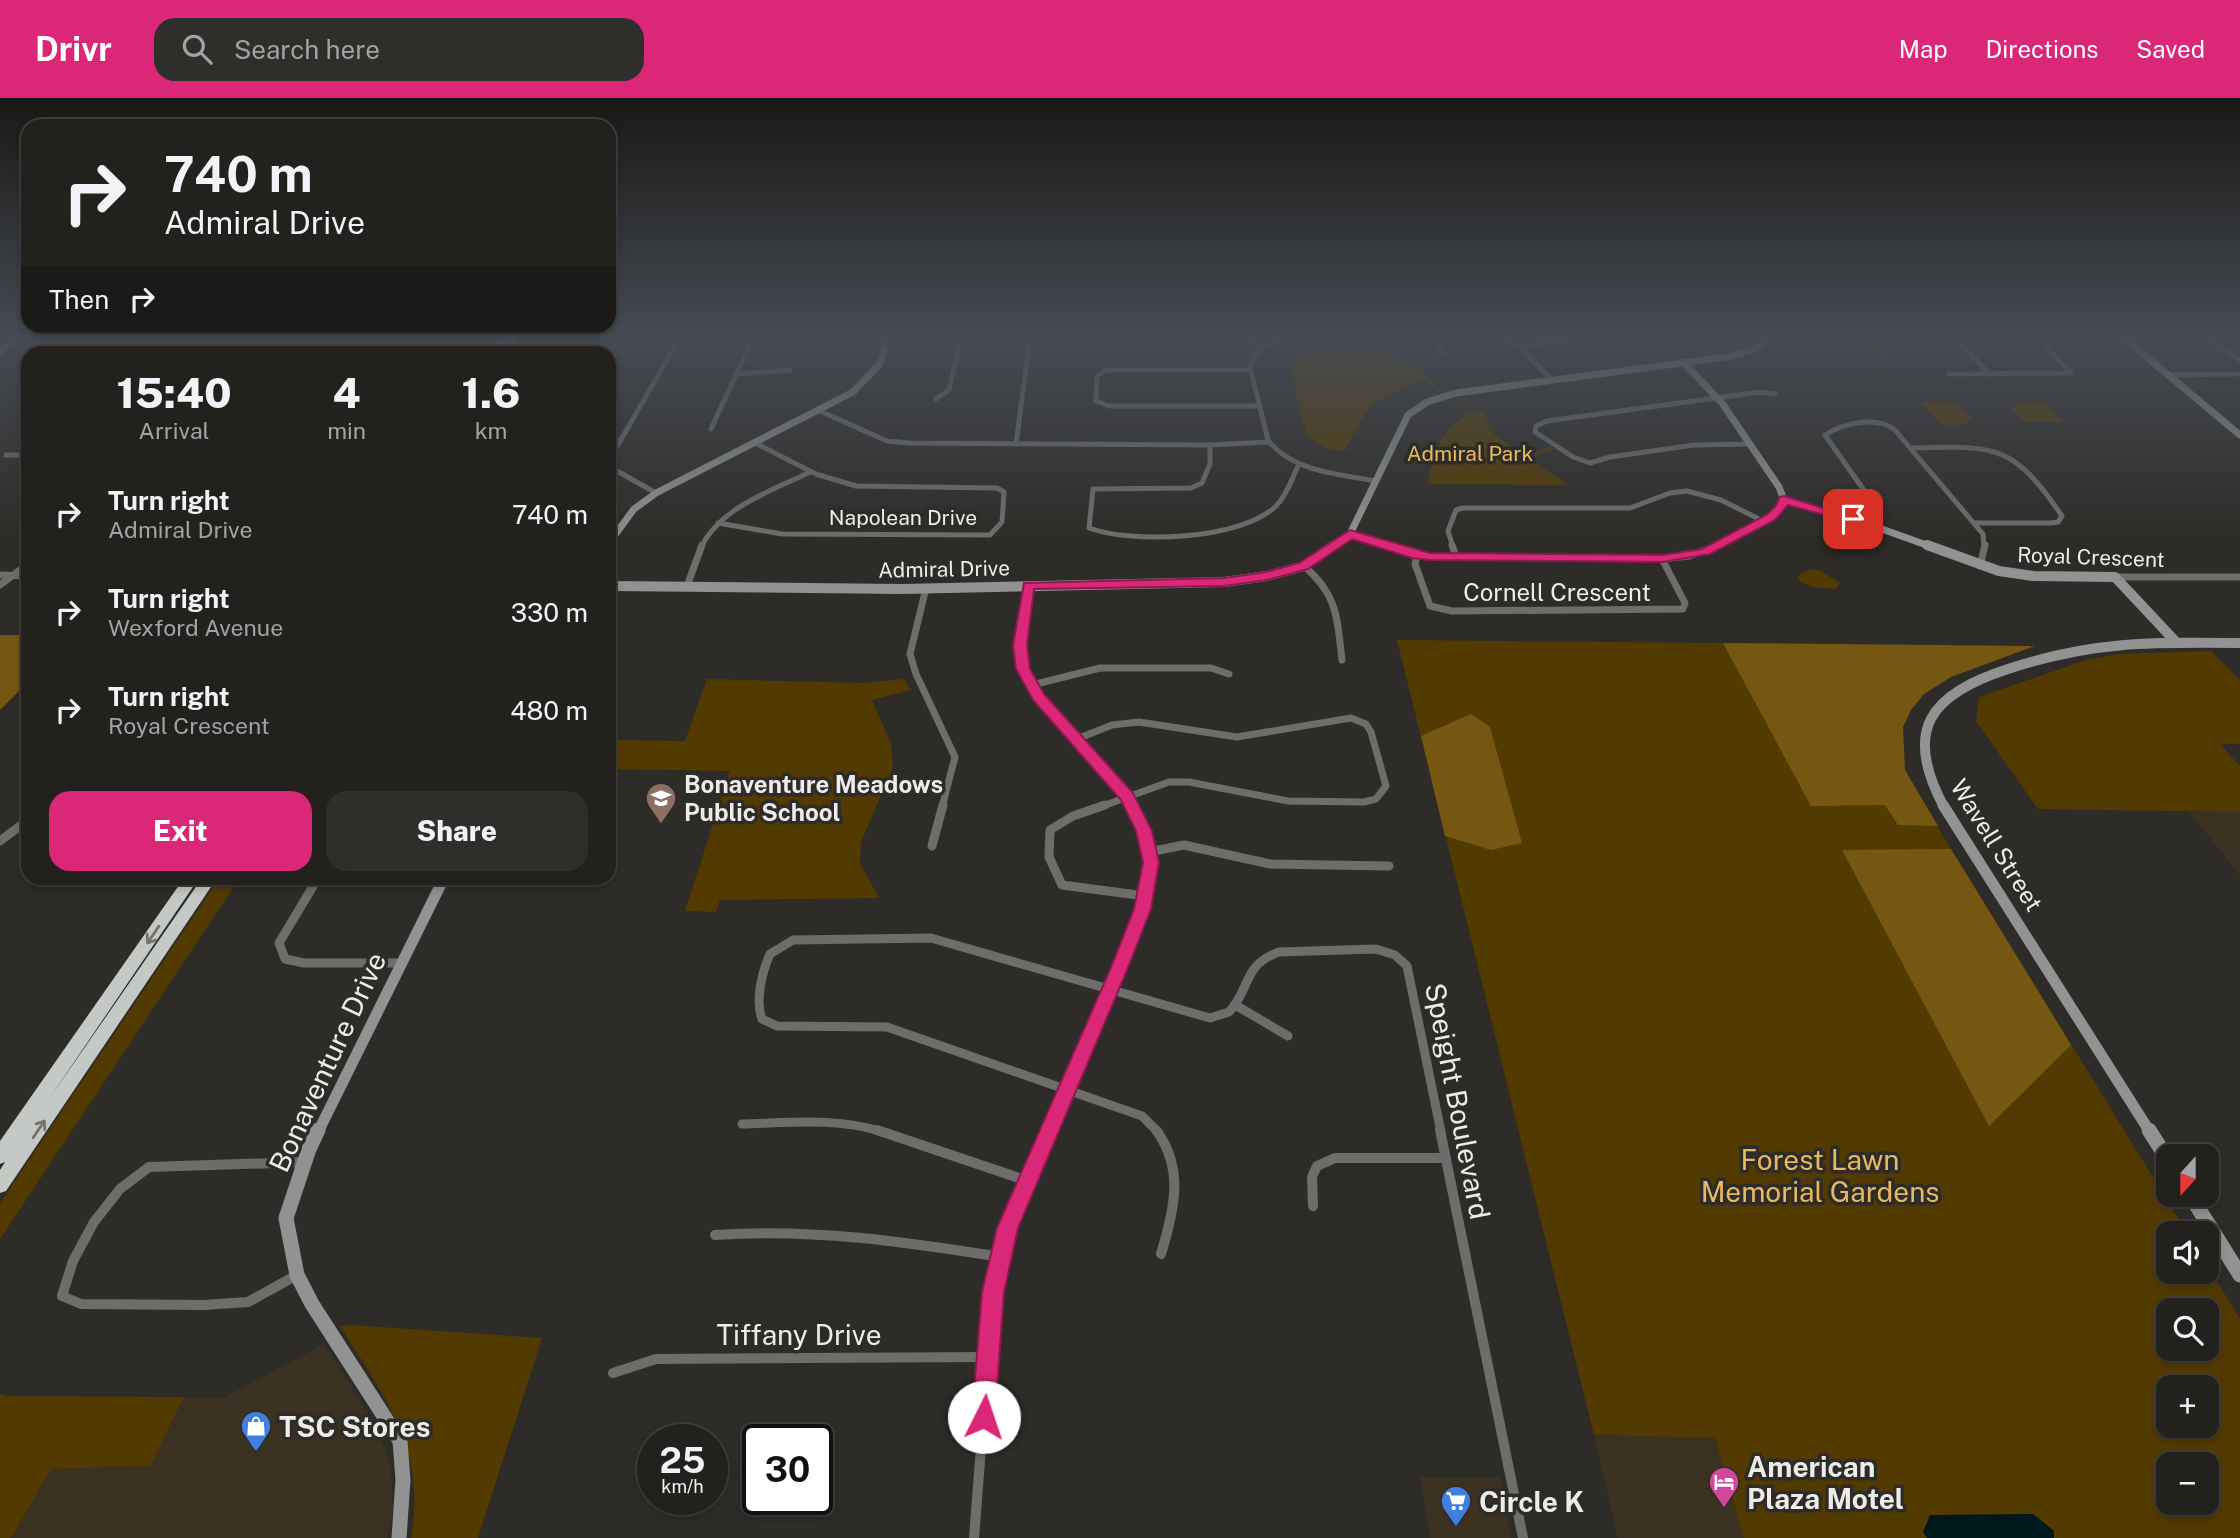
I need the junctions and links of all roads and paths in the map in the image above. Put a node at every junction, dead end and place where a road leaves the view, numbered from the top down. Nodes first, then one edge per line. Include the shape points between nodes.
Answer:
1 (641, 405) edge
2 (721, 405) edge
3 (829, 405) edge
4 (1021, 405) edge
5 (1108, 405) edge
6 (1422, 405) edge
7 (1663, 405) edge
8 (1722, 405) edge
9 (2204, 405) edge
10 (1260, 406) joint
11 (820, 411) junction
12 (710, 429) dead end
13 (2240, 435) edge
14 (1269, 442) junction
15 (755, 443) junction
16 (1016, 444) junction
17 (1751, 444) junction
18 (1210, 445) junction
19 (616, 448) edge
20 (1911, 448) junction
21 (6, 455) dead end
22 (21, 455) edge
23 (1299, 464) junction
24 (616, 470) edge
25 (810, 472) junction
26 (1376, 481) junction
27 (656, 493) junction
28 (1784, 500) junction
29 (1763, 521) junction
30 (1860, 521) junction
31 (718, 523) junction
32 (1974, 523) junction
33 (616, 533) edge
34 (1350, 534) junction
35 (1417, 555) junction
36 (1456, 557) junction
37 (1662, 559) junction
38 (1304, 566) junction
39 (1980, 566) junction
40 (21, 570) edge
41 (0, 575) edge
42 (14, 575) junction
43 (21, 576) edge
44 (2115, 577) junction
45 (2240, 577) edge
46 (0, 585) edge
47 (616, 586) edge
48 (687, 586) junction
49 (1028, 586) junction
50 (926, 588) junction
51 (2176, 642) junction
52 (2240, 643) edge
53 (1342, 660) dead end
54 (1229, 674) dead end
55 (1032, 685) junction
56 (1077, 739) junction
57 (1128, 797) junction
58 (21, 825) edge
59 (0, 841) edge
60 (932, 846) dead end
61 (1149, 852) junction
62 (1389, 866) dead end
63 (187, 885) edge
64 (205, 885) edge
65 (314, 885) edge
66 (440, 885) edge
67 (1145, 896) junction
68 (401, 963) junction
69 (1110, 990) junction
70 (1237, 1006) junction
71 (1288, 1036) dead end
72 (1067, 1091) junction
73 (742, 1124) dead end
74 (2158, 1144) edge
75 (0, 1156) edge
76 (1446, 1158) junction
77 (305, 1162) junction
78 (1028, 1181) junction
79 (0, 1185) edge
80 (1313, 1206) dead end
81 (2198, 1208) edge
82 (715, 1235) dead end
83 (1161, 1254) dead end
84 (1001, 1257) junction
85 (297, 1275) junction
86 (2240, 1275) edge
87 (988, 1357) junction
88 (613, 1373) dead end
89 (399, 1538) edge
90 (974, 1538) edge
91 (1523, 1538) edge

1 - 19 street
2 - 12 street
3 - 11 street
4 - 16 street
5 - 10 street
6 - 26 street, Admiral Drive via 1408,415
7 - 17 street via 1546,421 1536,426 1535,432 1590,463 1694,445
8 - 17 street
9 - 13 street
10 - 14 street
11 - 15 street
11 - 16 street via 887,441
14 - 18 street
14 - 23 street
15 - 25 street, Napolean Drive
15 - 27 street
16 - 18 street
17 - 28 street
18 - 23 street via 1210,464 1202,483 1191,488 1093,489 1089,528 1105,534 1211,533 1241,527 1259,521 1275,508
20 - 30 street via 1884,422 1825,435 1868,496 1871,506
20 - 32 street
20 - 32 street via 1980,448 2001,453 2014,461 2062,516 2051,523
21 - 22 street
23 - 26 street
24 - 27 street
25 - 31 street
25 - 31 street, Napolean Drive via 856,486 997,488 1004,492 1003,521 990,535 782,534
26 - 34 street, Admiral Drive
27 - 33 street via 634,509
28 - 29 street via 1781,508
28 - 30 street, Royal Crescent
29 - 36 street via 1719,499 1689,492 1675,492 1630,508 1463,508 1456,510 1448,531
29 - 37 street via 1705,552
30 - 39 street, Royal Crescent
31 - 48 street via 706,537
32 - 39 street via 1985,544
34 - 35 street
34 - 38 street, Admiral Drive
35 - 36 street
35 - 37 street, Cornell Crescent via 1415,564 1430,606 1452,611 1683,609 1685,603
36 - 37 street
38 - 49 street, Admiral Drive via 1224,582
38 - 53 street via 1335,599
39 - 44 street, Royal Crescent via 2033,576
40 - 42 street
41 - 42 street
42 - 43 street
42 - 46 street
44 - 45 street, Royal Crescent
44 - 51 street
47 - 48 street, Admiral Drive
48 - 50 street, Admiral Drive
49 - 50 street, Admiral Drive
49 - 55 street via 1020,645 1023,669
50 - 60 street via 911,654 955,757
51 - 52 street, Wavell Street
51 - 74 street, Wavell Street via 2074,649 1992,675 1942,701 1924,743 1934,788 1951,819
54 - 55 street via 1210,668 1100,668
55 - 56 street
56 - 57 street
56 - 57 street via 1112,725 1139,722 1237,737 1350,718 1366,724 1371,732 1386,786 1376,799 1364,802 1288,801 1180,781
57 - 61 street
57 - 67 street via 1073,816 1050,830 1049,857 1062,885
58 - 59 street
61 - 62 street via 1184,845 1270,864
61 - 67 street
63 -> 75 highway
79 -> 64 highway
65 - 68 street via 279,943 285,959
66 - 68 street, Bonaventure Drive
67 - 69 street
68 - 77 street, Bonaventure Drive
69 - 70 street via 1210,1018 1220,1018
69 - 72 street
69 - 72 street via 931,938 793,940 769,955 758,1008 768,1022 777,1026 887,1027
70 - 71 street
70 - 76 street, Speight Boulevard via 1253,967 1279,952 1376,949 1395,955 1407,966
72 - 78 street
72 - 83 street via 1142,1116 1161,1131 1172,1155 1176,1192
73 - 78 street via 865,1126
76 - 80 street via 1335,1158 1317,1166 1312,1177
76 - 91 street, Speight Boulevard
77 - 85 street, Bonaventure Drive via 286,1218
77 - 85 street via 149,1167 133,1174 105,1204 66,1277 62,1297 81,1304 248,1302
78 - 84 street
81 - 86 street
82 - 84 street via 748,1231 862,1235
84 - 87 street
85 - 89 street, Bonaventure Drive via 400,1441
87 - 88 street, Tiffany Drive via 656,1359
87 - 90 street

